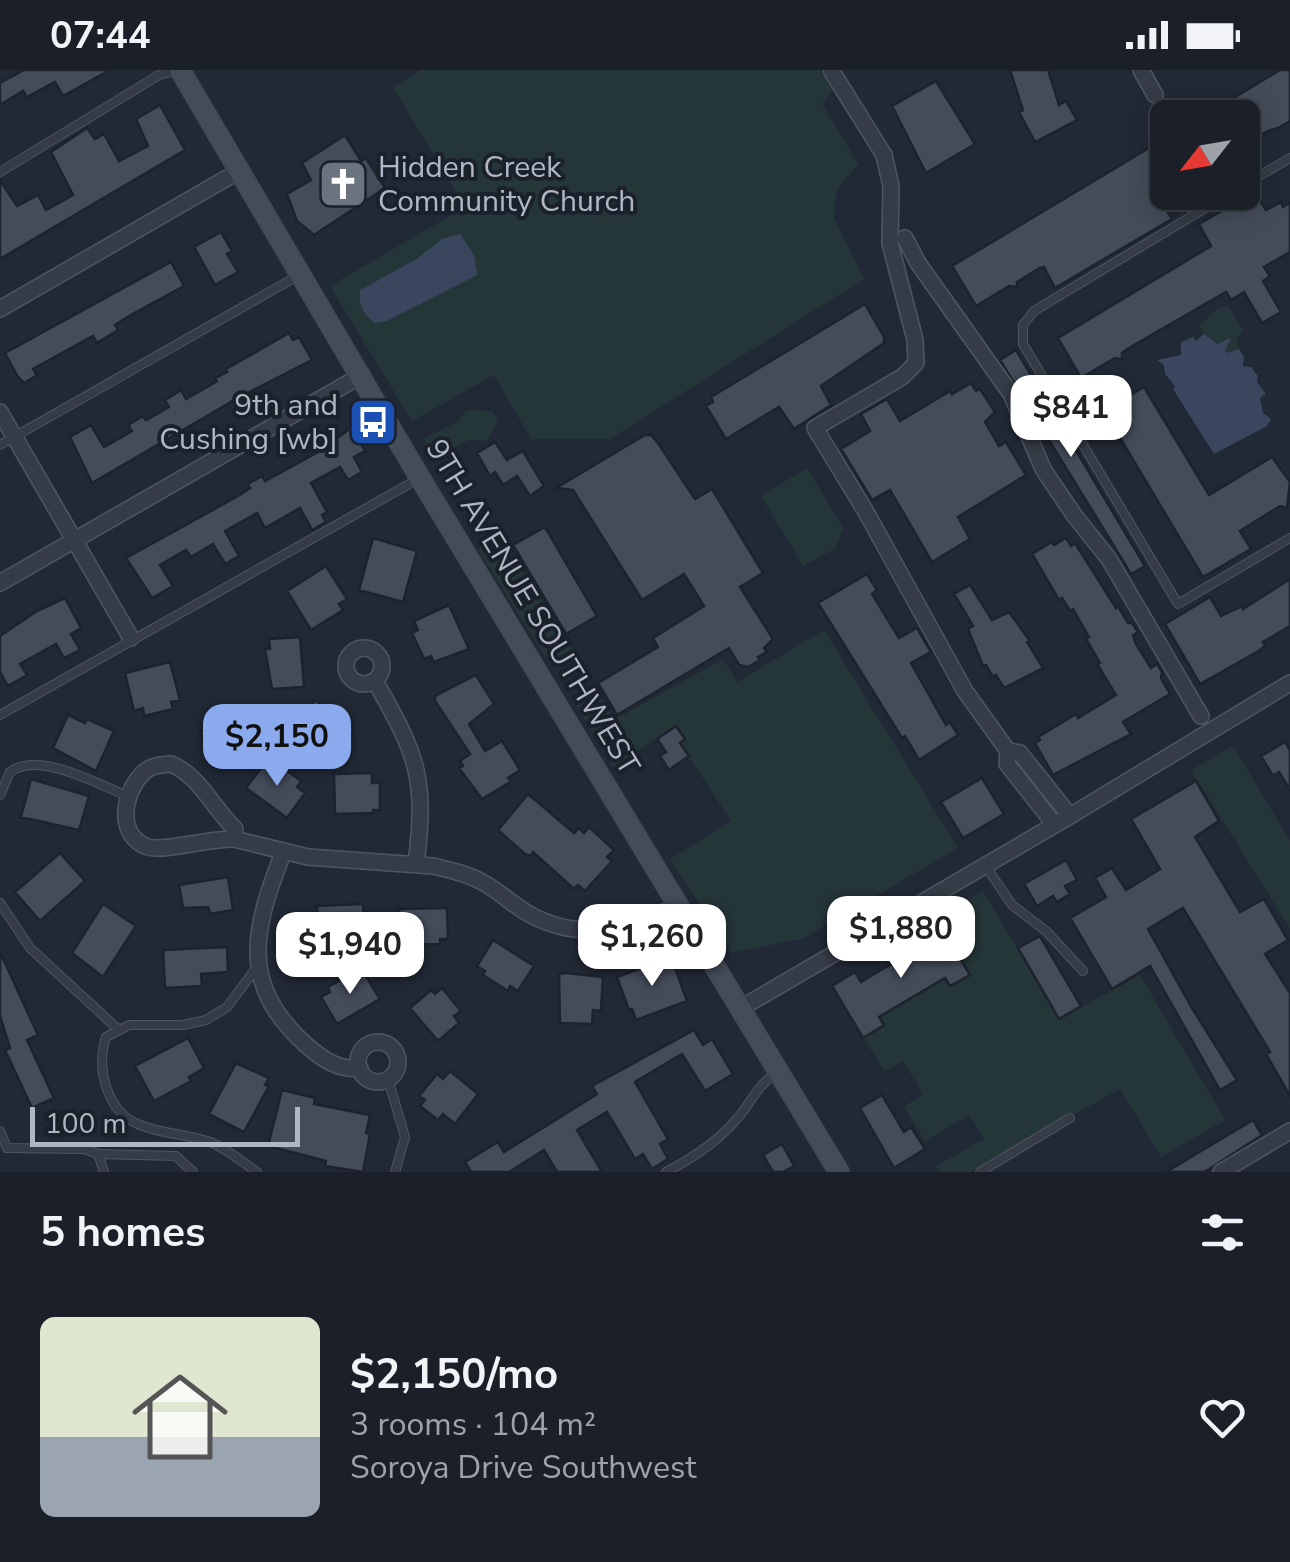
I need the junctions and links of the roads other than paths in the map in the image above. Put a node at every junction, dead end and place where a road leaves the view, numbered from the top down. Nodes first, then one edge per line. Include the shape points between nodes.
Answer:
1 (179, 70) edge
2 (832, 70) edge
3 (1140, 70) edge
4 (1155, 95) dead end
5 (1290, 158) edge
6 (238, 171) junction
7 (0, 172) edge
8 (1260, 176) edge
9 (1202, 210) edge
10 (898, 240) junction
11 (302, 274) junction
12 (0, 309) edge
13 (362, 375) junction
14 (0, 412) edge
15 (7, 440) edge
16 (420, 478) junction
17 (1290, 538) edge
18 (74, 540) junction
19 (0, 583) edge
20 (131, 638) junction
21 (375, 681) dead end
22 (1290, 682) edge
23 (0, 715) edge
24 (1201, 716) dead end
25 (1008, 750) junction
26 (1042, 779) junction
27 (1027, 790) junction
28 (0, 796) edge
29 (130, 797) junction
30 (1070, 816) junction
31 (1055, 825) junction
32 (234, 840) junction
33 (282, 853) junction
34 (416, 864) junction
35 (985, 865) junction
36 (0, 903) edge
37 (677, 906) junction
38 (258, 966) junction
39 (1083, 970) dead end
40 (741, 1008) junction
41 (120, 1030) junction
42 (360, 1068) junction
43 (779, 1072) junction
44 (388, 1079) junction
45 (1070, 1118) dead end
46 (0, 1131) edge
47 (1290, 1131) edge
48 (98, 1154) junction
49 (104, 1172) edge
50 (193, 1172) edge
51 (257, 1172) edge
52 (396, 1172) edge
53 (666, 1172) edge
54 (839, 1172) edge
55 (980, 1172) edge
56 (1221, 1172) edge

1 - 6 street, 9TH AVENUE SOUTHWEST
1 - 7 lane via 160,75
2 - 10 street via 884,155
3 - 4 street
5 - 8 lane
6 - 11 street, 9TH AVENUE SOUTHWEST
6 - 12 street
9 - 17 lane via 1034,311 1022,325 1023,344 1178,604
10 - 24 street via 1011,394 1043,469 1109,559
10 - 25 street via 916,363 815,428 965,691
11 - 13 street, 9TH AVENUE SOUTHWEST
11 - 15 lane
13 - 16 street, 9TH AVENUE SOUTHWEST
13 - 18 street
14 - 15 street
15 - 18 street
16 - 20 lane
16 - 37 street, 9TH AVENUE SOUTHWEST
18 - 19 street
18 - 20 street
20 - 23 lane
21 - 34 street via 416,762
22 - 30 street
25 - 26 street via 1020,753
25 - 27 street via 1006,764
26 - 27 street
26 - 30 street
27 - 31 street
28 - 29 lane via 10,772 31,764
29 - 32 street via 124,816 129,831 154,849
29 - 32 street via 142,773 156,765 186,770 234,829
30 - 31 street
31 - 35 street
32 - 33 street
33 - 34 street
33 - 38 street via 258,921
34 - 37 street via 472,877 528,914 566,929 607,931
35 - 39 lane via 1012,905
35 - 40 street
36 - 41 lane via 30,948
37 - 40 street, 9TH AVENUE SOUTHWEST
38 - 41 lane via 227,1008 206,1020
38 - 42 street via 284,1022 321,1057 340,1068
40 - 43 street, 9TH AVENUE SOUTHWEST
41 - 51 lane via 106,1037 100,1055 108,1093 121,1112 137,1125 212,1143
42 - 44 street via 369,1079
42 - 44 street via 364,1048 382,1042 398,1062
43 - 53 lane via 764,1081 736,1121
43 - 54 street, 9TH AVENUE SOUTHWEST
44 - 52 lane via 405,1136
45 - 55 lane
46 - 48 lane via 8,1148 84,1148
47 - 56 street
48 - 49 lane
48 - 50 lane via 176,1156

